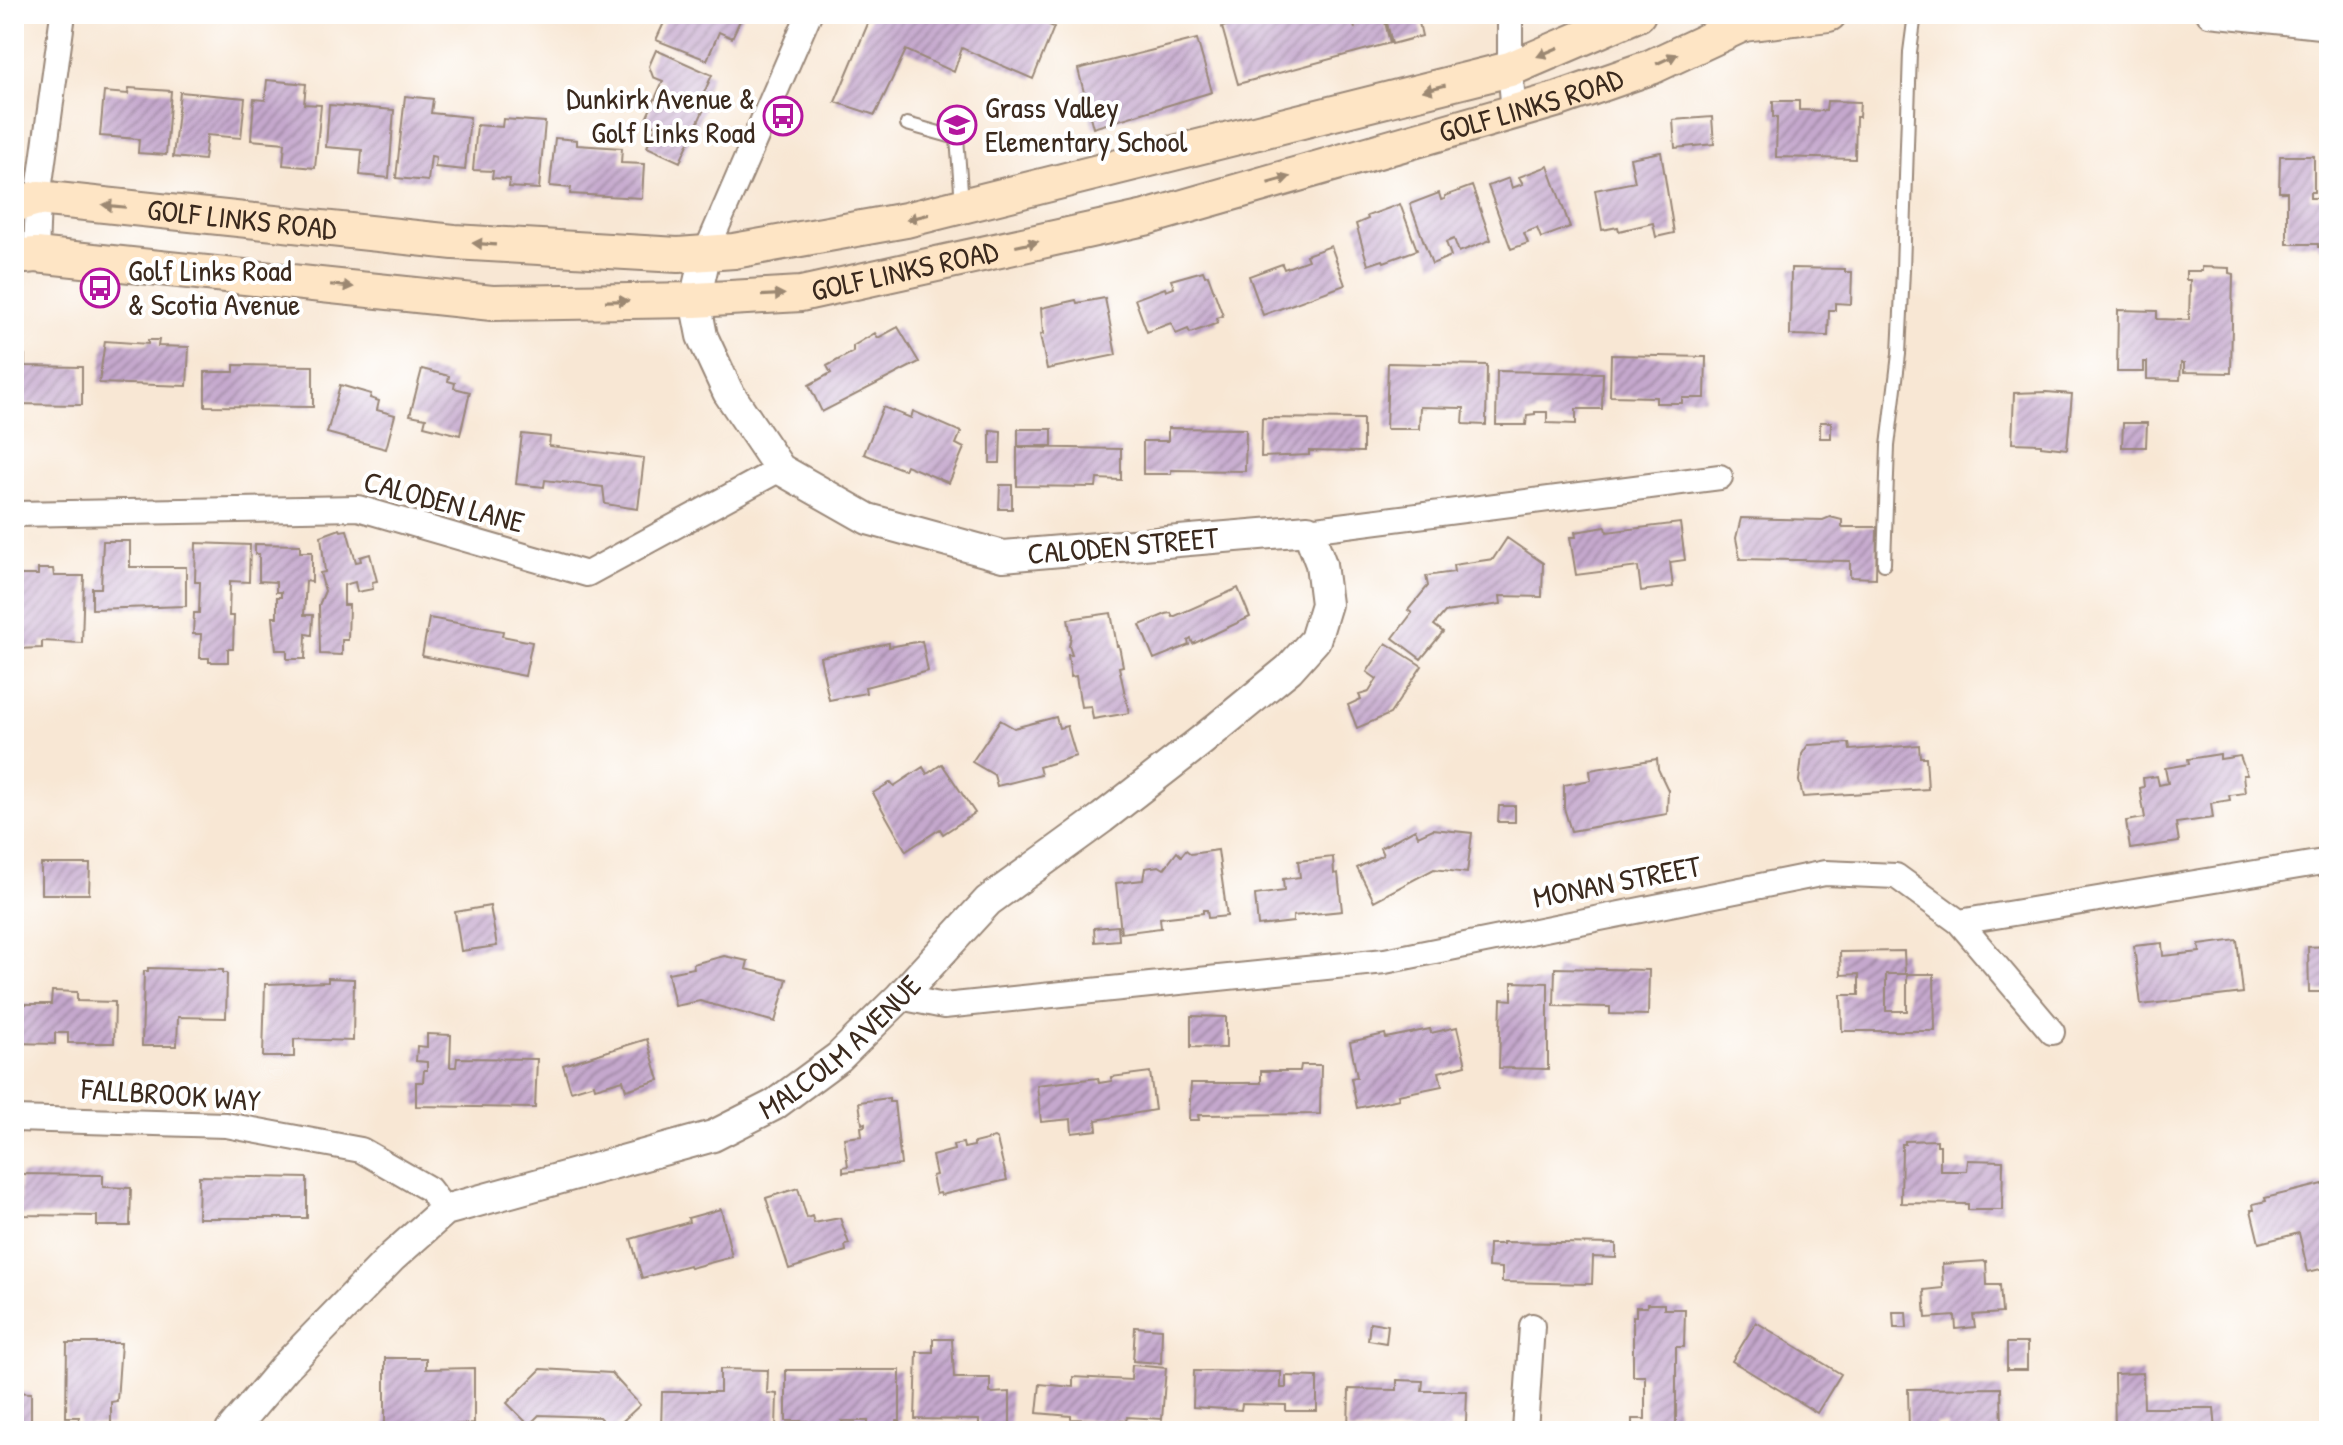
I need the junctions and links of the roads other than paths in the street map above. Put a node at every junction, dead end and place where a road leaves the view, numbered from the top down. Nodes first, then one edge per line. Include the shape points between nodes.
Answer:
1 (63, 14) edge
2 (809, 14) edge
3 (1510, 14) edge
4 (1638, 14) edge
5 (1829, 14) edge
6 (1915, 14) edge
7 (2209, 14) edge
8 (1751, 19) edge
9 (2329, 27) edge
10 (1510, 69) junction
11 (1514, 112) junction
12 (907, 124) dead end
13 (26, 202) edge
14 (962, 207) junction
15 (706, 252) junction
16 (25, 256) edge
17 (695, 300) junction
18 (780, 469) junction
19 (1720, 477) dead end
20 (14, 514) edge
21 (1308, 530) junction
22 (1884, 564) dead end
23 (2329, 861) edge
24 (1959, 922) junction
25 (900, 997) junction
26 (2052, 1032) dead end
27 (14, 1119) edge
28 (445, 1210) junction
29 (1532, 1326) dead end
30 (231, 1431) edge
31 (1525, 1431) edge

1 - 13 street
2 - 15 street
3 - 10 street
4 -> 10 main road, GOLF LINKS ROAD
5 - 8 main road, GOLF LINKS ROAD
6 - 22 lane
7 - 9 street
11 -> 8 main road, GOLF LINKS ROAD via 1651,67
10 - 11 street
10 -> 14 main road, GOLF LINKS ROAD
17 -> 11 main road, GOLF LINKS ROAD via 801,294 1145,218
12 - 14 lane via 957,138
15 -> 13 main road, GOLF LINKS ROAD via 678,255 454,242
13 - 16 street
14 -> 15 main road, GOLF LINKS ROAD
15 - 17 street, CALODEN STREET
16 -> 17 main road, GOLF LINKS ROAD via 492,303
17 - 18 street, CALODEN STREET via 702,336 728,392
18 - 20 street, CALODEN LANE via 587,574 358,508
18 - 21 street, CALODEN STREET via 868,519 1003,556
19 - 21 street, CALODEN STREET
21 - 25 street, MALCOLM AVENUE via 1321,564 1326,604 1315,640 1289,669 1201,741 988,901
23 - 24 street
24 - 25 street, MONAN STREET via 1896,876 1825,873 1385,961 944,1006
24 - 26 street, MONAN STREET
25 - 28 street, MALCOLM AVENUE via 839,1057 774,1105 713,1136
27 - 28 street, FALLBROOK WAY via 226,1125 361,1150 429,1189
28 - 30 street, MALCOLM AVENUE via 285,1367
29 - 31 street

